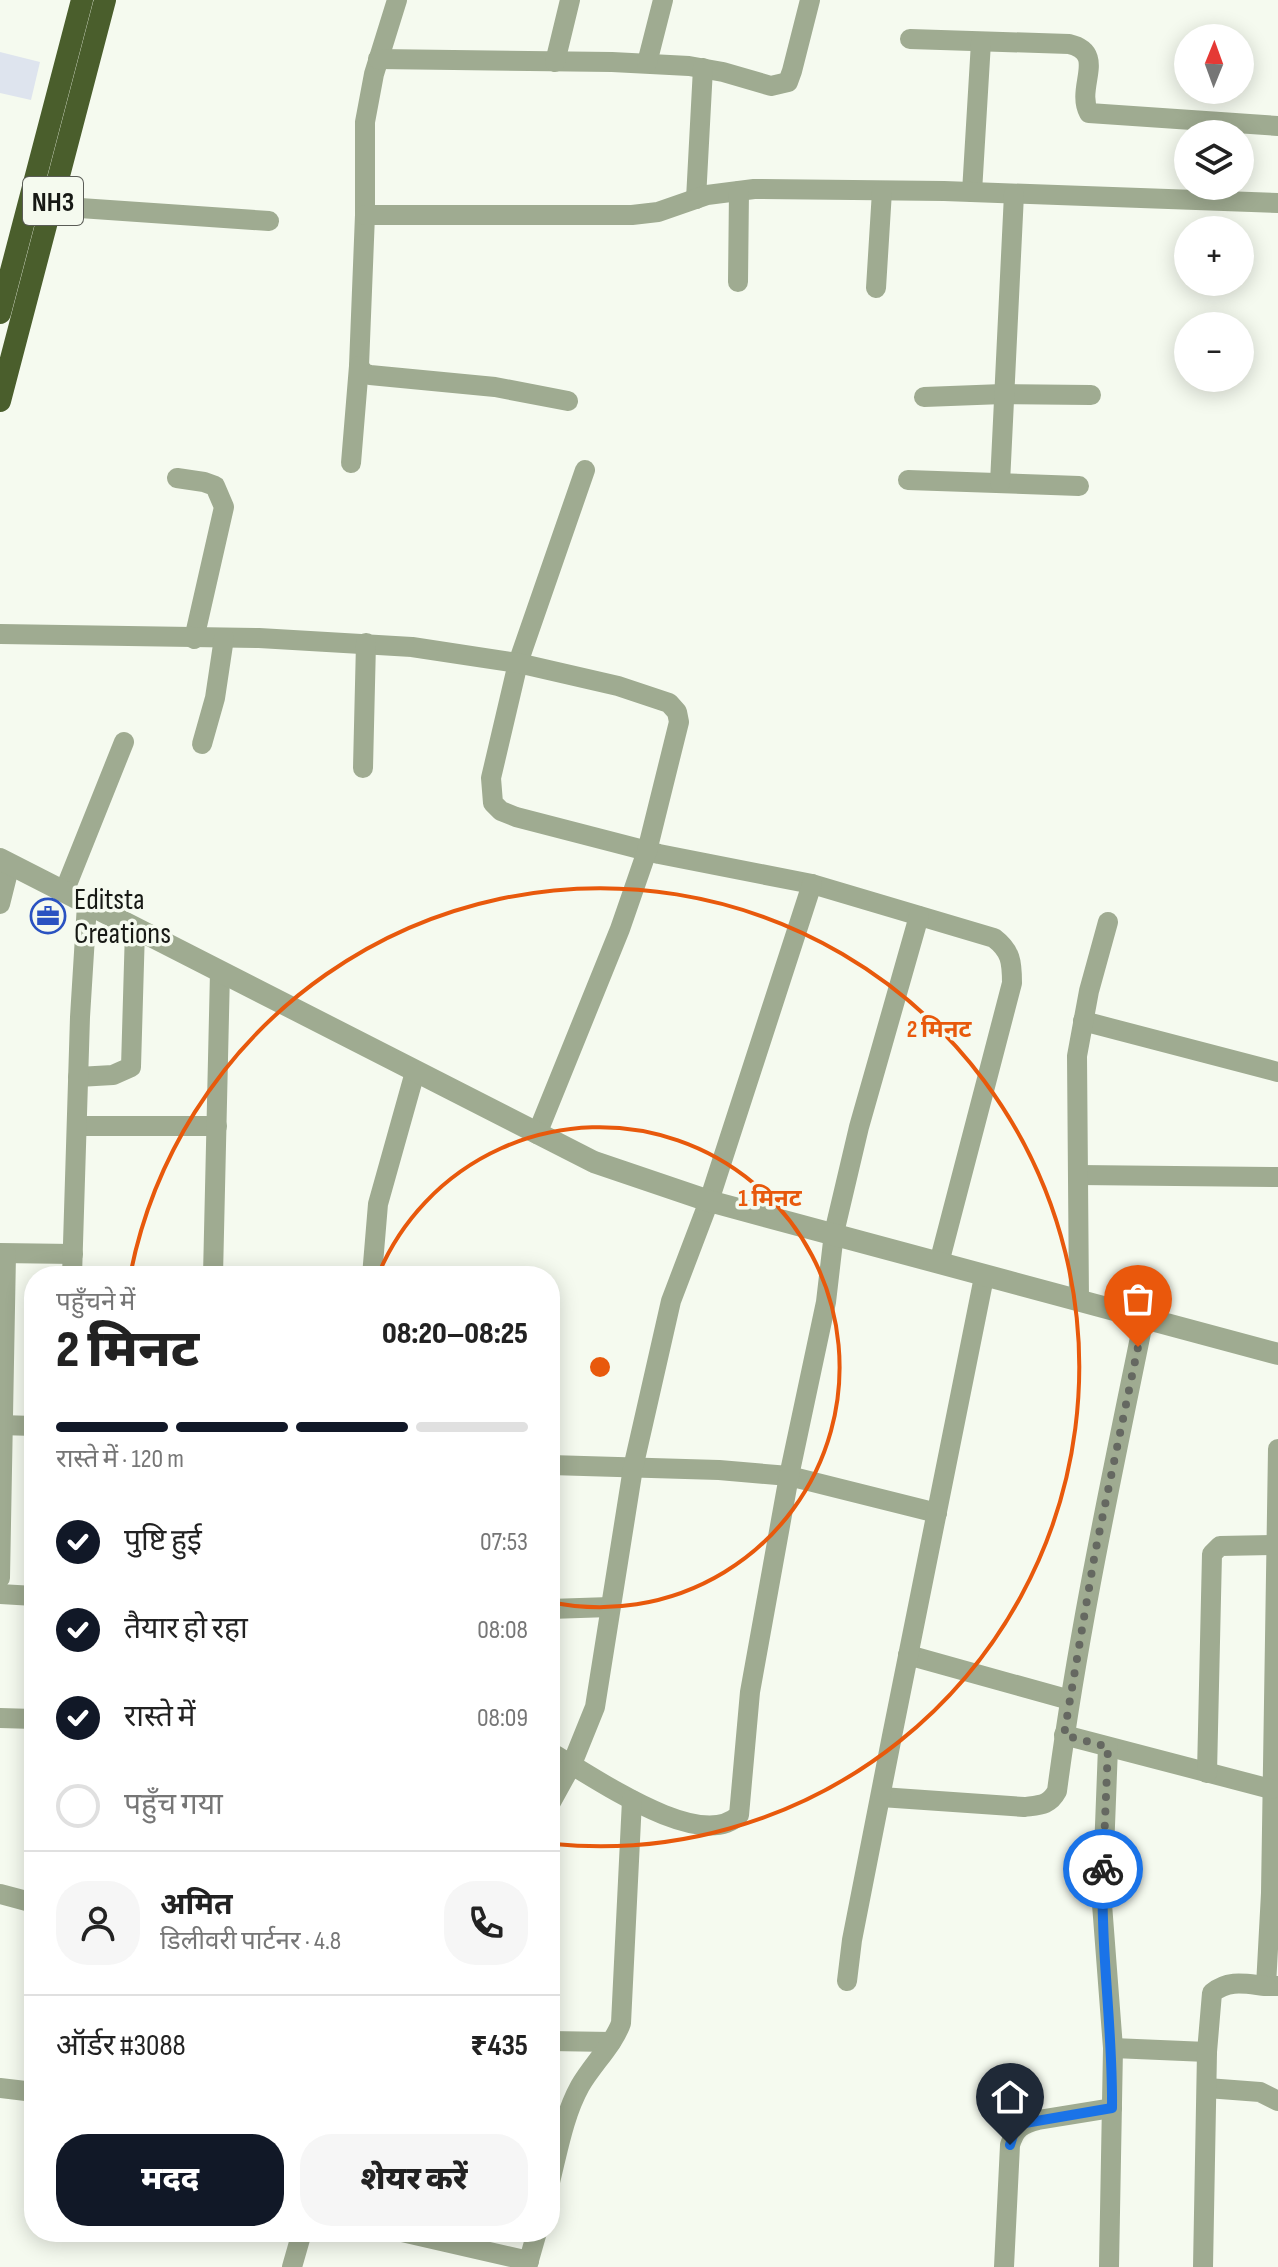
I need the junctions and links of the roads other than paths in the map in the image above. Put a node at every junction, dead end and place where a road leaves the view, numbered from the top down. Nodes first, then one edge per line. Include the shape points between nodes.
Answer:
1 (82, 0) edge
2 (105, 0) edge
3 (397, 0) edge
4 (570, 0) edge
5 (663, 0) edge
6 (810, 0) edge
7 (910, 39) dead end
8 (981, 42) junction
9 (378, 59) junction
10 (555, 62) junction
11 (647, 63) junction
12 (703, 68) junction
13 (1278, 126) edge
14 (739, 191) junction
15 (882, 191) junction
16 (972, 192) junction
17 (1014, 194) junction
18 (696, 199) junction
19 (1278, 203) edge
20 (51, 206) junction
21 (365, 215) junction
22 (269, 221) dead end
23 (738, 282) dead end
24 (876, 288) dead end
25 (0, 313) edge
26 (359, 366) junction
27 (1003, 394) junction
28 (1091, 395) dead end
29 (924, 397) dead end
30 (0, 401) edge
31 (568, 401) dead end
32 (351, 463) dead end
33 (585, 470) dead end
34 (177, 478) dead end
35 (908, 480) dead end
36 (1000, 483) junction
37 (1079, 486) dead end
38 (0, 634) edge
39 (224, 638) junction
40 (194, 639) junction
41 (366, 643) junction
42 (518, 663) junction
43 (124, 742) dead end
44 (202, 744) dead end
45 (363, 768) dead end
46 (647, 851) junction
47 (5, 862) edge
48 (812, 884) junction
49 (64, 892) junction
50 (0, 904) edge
51 (87, 904) junction
52 (919, 916) junction
53 (1108, 922) dead end
54 (135, 929) junction
55 (220, 972) junction
56 (1083, 1021) junction
57 (415, 1072) junction
58 (1278, 1072) edge
59 (78, 1077) junction
60 (77, 1126) junction
61 (217, 1126) junction
62 (537, 1134) junction
63 (1079, 1175) junction
64 (1278, 1177) edge
65 (709, 1201) junction
66 (834, 1233) junction
67 (3, 1254) edge
68 (73, 1254) junction
69 (939, 1263) junction
70 (72, 1266) edge
71 (213, 1266) edge
72 (373, 1266) edge
73 (984, 1277) junction
74 (1079, 1301) junction
75 (1144, 1318) junction
76 (1278, 1354) edge
77 (2, 1426) edge
78 (24, 1426) edge
79 (1278, 1449) edge
80 (560, 1465) edge
81 (633, 1468) junction
82 (789, 1476) junction
83 (937, 1513) junction
84 (1275, 1545) junction
85 (1277, 1568) edge
86 (0, 1578) edge
87 (0, 1594) edge
88 (24, 1595) edge
89 (610, 1607) junction
90 (560, 1609) edge
91 (1276, 1651) edge
92 (908, 1655) junction
93 (1070, 1700) junction
94 (0, 1718) edge
95 (24, 1719) edge
96 (1064, 1735) junction
97 (1108, 1747) junction
98 (560, 1757) edge
99 (572, 1764) junction
100 (1207, 1773) junction
101 (1274, 1778) edge
102 (560, 1786) edge
103 (881, 1797) junction
104 (632, 1800) junction
105 (1274, 1893) edge
106 (0, 1894) edge
107 (24, 1900) edge
108 (847, 1981) dead end
109 (1272, 1986) edge
110 (560, 2041) edge
111 (611, 2042) junction
112 (1113, 2048) junction
113 (1207, 2052) junction
114 (0, 2088) edge
115 (1207, 2088) junction
116 (24, 2091) edge
117 (1278, 2101) edge
118 (1112, 2108) junction
119 (560, 2133) edge
120 (299, 2242) edge
121 (429, 2242) edge
122 (534, 2242) edge
123 (471, 2258) edge
124 (528, 2264) edge
125 (292, 2267) edge
126 (1004, 2267) edge
127 (1109, 2267) edge
128 (1203, 2267) edge

1 - 25 highway, NH3
2 - 20 highway, NH3
3 - 9 street
4 - 10 street
5 - 11 street
6 - 12 street via 788,82 771,86
7 - 8 street
8 - 13 street via 1082,47 1089,58 1089,113
8 - 16 street
9 - 10 street
9 - 21 street via 365,122
10 - 11 street
11 - 12 street
12 - 18 street
14 - 15 street
14 - 18 street
14 - 23 street
15 - 16 street
15 - 24 street
16 - 17 street
17 - 19 street
17 - 27 street
18 - 21 street via 632,215
20 - 22 street
20 - 30 highway, NH3
21 - 26 street
26 - 31 street via 370,375 495,387
26 - 32 street
27 - 28 street
27 - 29 street
27 - 36 street
33 - 42 street
34 - 40 street via 215,486 224,507
35 - 36 street
36 - 37 street
38 - 40 street
39 - 40 street
39 - 41 street
39 - 44 street
41 - 42 street
41 - 45 street
42 - 46 street via 491,778 493,803 516,817
42 - 46 street via 657,698 677,712 677,738
43 - 49 street
46 - 48 street
46 - 62 street
47 - 49 street
47 - 50 street
48 - 52 street
48 - 65 street
49 - 51 street
51 - 54 street
51 - 59 street
52 - 66 street
52 - 69 street via 994,938 1012,960 1009,998
53 - 56 street
54 - 55 street
54 - 59 street via 131,1067 113,1075
55 - 57 street
55 - 61 street
56 - 58 street
56 - 63 street via 1077,1056
57 - 62 street
57 - 72 street via 378,1204
59 - 60 street
60 - 61 street
60 - 68 street
61 - 71 street
62 - 65 street via 594,1162
63 - 64 street
63 - 74 street
65 - 66 street
65 - 81 street via 671,1301
66 - 69 street
66 - 82 street via 826,1302
67 - 68 street
67 - 77 street
68 - 70 street
69 - 73 street
73 - 74 street
73 - 83 street
74 - 75 street
75 - 76 street
75 - 93 street
77 - 78 street
77 - 86 street
79 - 84 street
80 - 81 street
81 - 82 street
81 - 89 street
82 - 83 street
82 - 104 street via 750,1692 739,1815 711,1827
83 - 92 street
84 - 85 street
84 - 100 street via 1220,1546 1212,1554
85 - 91 street
87 - 88 street
89 - 90 street
89 - 99 street via 595,1707
91 - 101 street
92 - 93 street
92 - 103 street
93 - 96 street
94 - 95 street
96 - 97 street
96 - 103 street via 1057,1791 1044,1805
97 - 100 street
97 - 112 street via 1102,1904
98 - 99 street
99 - 102 street
99 - 104 street
100 - 101 street
101 - 105 street
103 - 108 street
104 - 111 street via 625,1987 621,2023
105 - 109 street
106 - 107 street
109 - 113 street via 1235,1983 1212,1993
110 - 111 street
111 - 119 street via 571,2103
112 - 113 street
112 - 118 street
113 - 115 street
114 - 116 street
115 - 117 street via 1260,2092
115 - 128 street
118 - 126 street via 1025,2123 1014,2132
118 - 127 street
120 - 125 street
121 - 123 street
122 - 124 street
123 - 124 street

